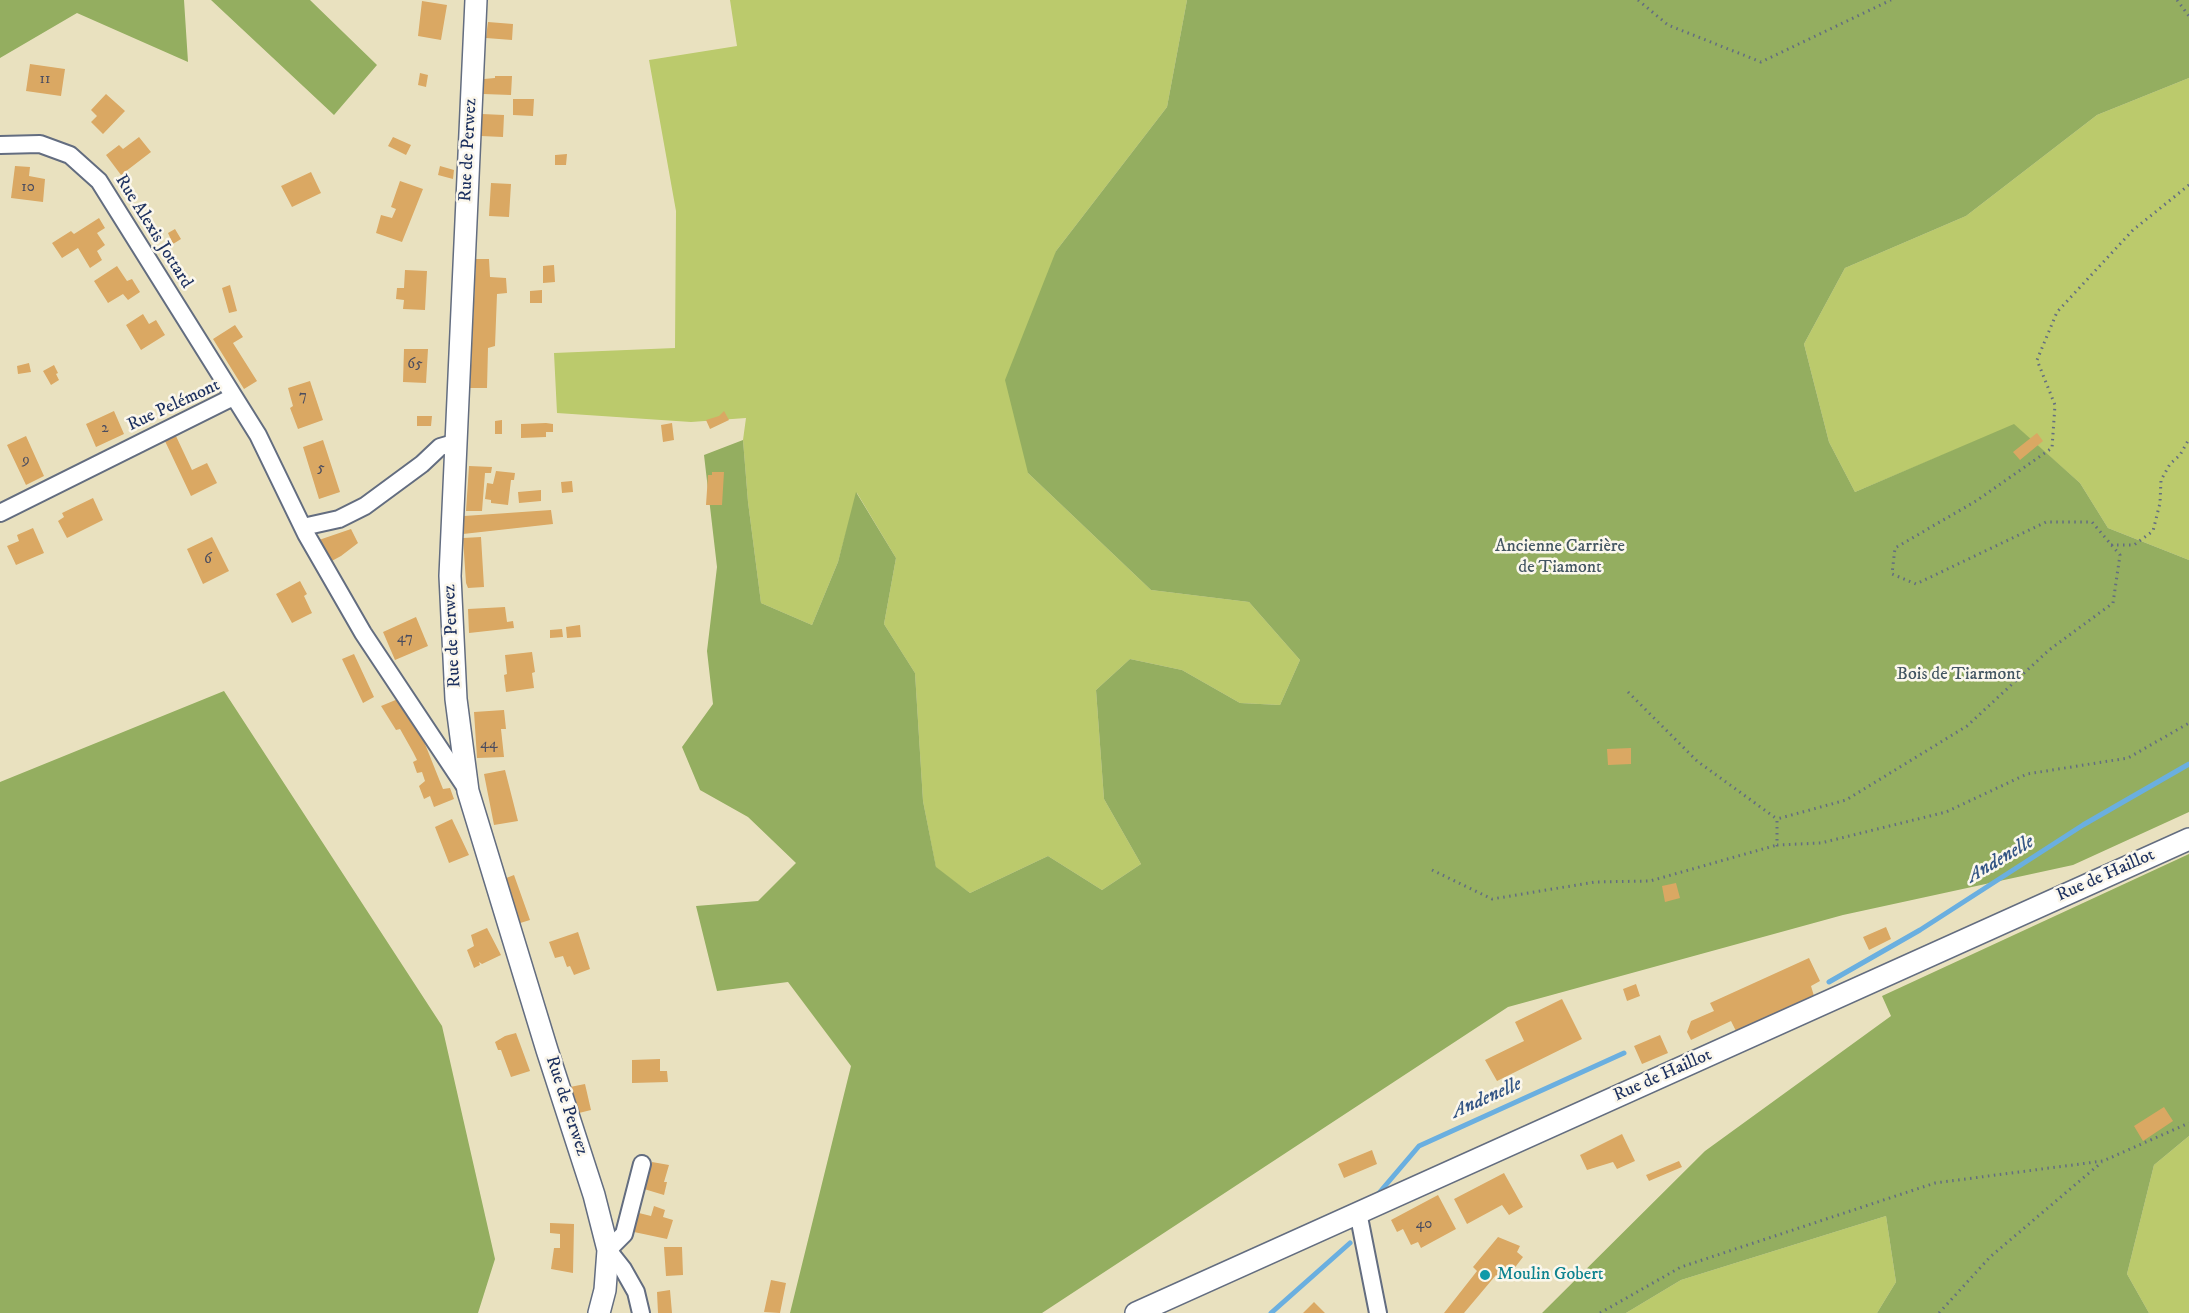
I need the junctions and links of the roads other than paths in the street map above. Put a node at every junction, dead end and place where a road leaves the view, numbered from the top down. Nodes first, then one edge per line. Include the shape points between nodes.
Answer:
1 (476, 0) edge
2 (0, 145) edge
3 (233, 397) junction
4 (454, 443) junction
5 (0, 513) edge
6 (303, 528) junction
7 (468, 791) junction
8 (2189, 839) edge
9 (642, 1164) dead end
10 (1358, 1212) junction
11 (608, 1250) junction
12 (599, 1313) edge
13 (641, 1313) edge
14 (1136, 1313) edge
15 (1378, 1313) edge

1 - 4 street, Rue de Perwez
2 - 3 street, Rue Alexis Jottard via 39,144 70,155 99,181
3 - 5 street, Rue Pelémont
3 - 6 street, Rue Pelémont via 258,435
4 - 6 street via 440,447 365,506 339,519
4 - 7 street, Rue de Perwez via 450,576 456,699
6 - 7 street, Rue Pelémont via 363,633
7 - 11 street, Rue de Perwez
8 - 10 street, Rue de Haillot
9 - 11 street via 624,1234
10 - 14 street, Rue de Haillot
10 - 15 street
11 - 12 street, Rue de Perwez
11 - 13 street via 636,1292

